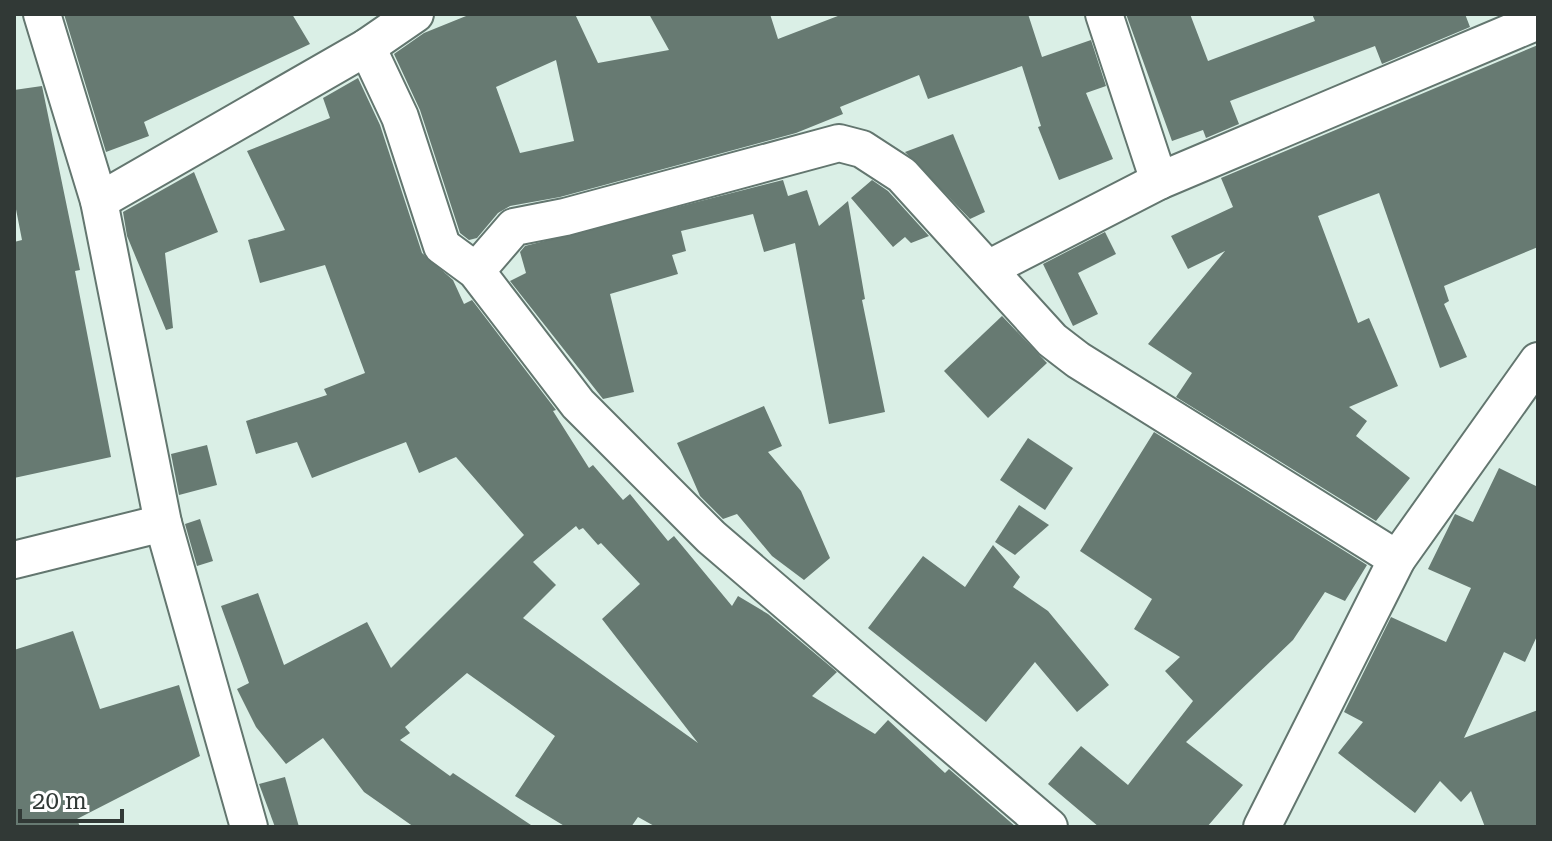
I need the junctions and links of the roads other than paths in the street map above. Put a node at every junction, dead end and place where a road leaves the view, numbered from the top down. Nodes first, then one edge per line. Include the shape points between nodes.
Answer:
1 (42, 14) edge
2 (415, 14) edge
3 (1104, 14) edge
4 (1538, 21) edge
5 (367, 47) junction
6 (1159, 181) junction
7 (99, 201) junction
8 (988, 269) junction
9 (476, 271) junction
10 (1538, 361) edge
11 (163, 523) junction
12 (1397, 559) junction
13 (14, 560) edge
14 (249, 827) edge
15 (1049, 827) edge
16 (1262, 827) edge

1 - 7 street
2 - 5 street
3 - 6 street
4 - 6 street
5 - 7 street
5 - 9 street via 400,117 442,246
6 - 8 street
7 - 11 street
8 - 9 street via 902,175 862,149 839,143 514,227
8 - 12 street via 1052,340 1078,360
9 - 15 street via 578,404 711,537
10 - 12 street
11 - 13 street
11 - 14 street
12 - 16 street

